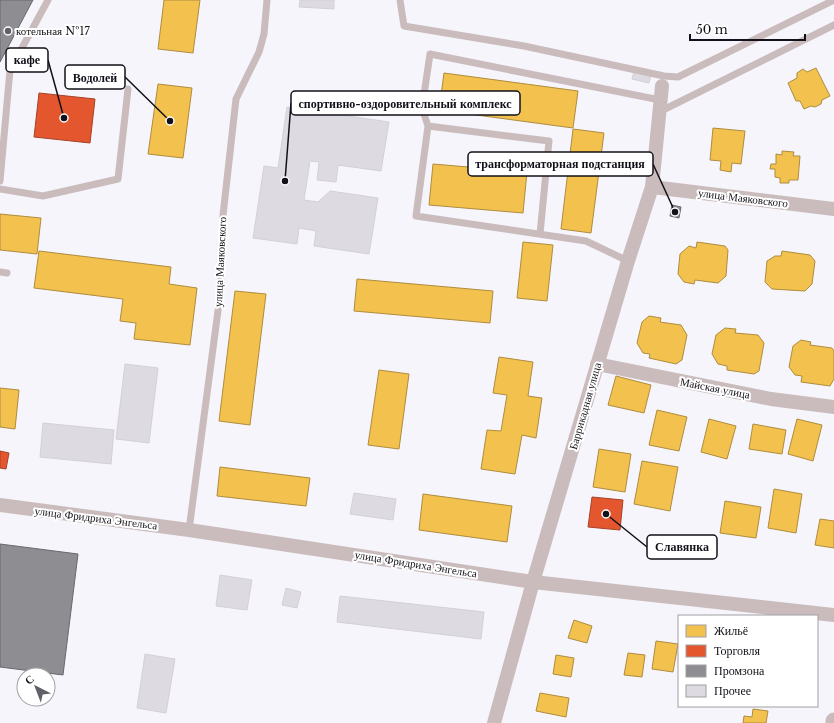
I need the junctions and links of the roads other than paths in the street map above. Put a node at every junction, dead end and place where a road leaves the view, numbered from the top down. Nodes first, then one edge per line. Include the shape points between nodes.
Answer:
1 (48, 0) edge
2 (267, 0) edge
3 (400, 0) edge
4 (834, 0) edge
5 (834, 25) edge
6 (128, 90) dead end
7 (661, 94) junction
8 (428, 126) junction
9 (0, 181) edge
10 (652, 187) junction
11 (0, 188) edge
12 (834, 209) edge
13 (540, 234) junction
14 (628, 261) junction
15 (597, 364) junction
16 (834, 407) edge
17 (0, 505) edge
18 (189, 530) junction
19 (533, 582) junction
20 (834, 615) edge
21 (494, 723) edge

1 - 9 lane via 10,70
2 - 18 lane, улица Маяковского via 264,34 259,52 236,99 223,215 221,288
3 - 7 lane via 404,26 524,46
4 - 7 lane via 678,77
5 - 7 lane
6 - 11 lane via 118,179 43,196
7 - 8 lane via 430,54 422,108
7 - 10 street, Баррикадная улица
8 - 13 lane via 549,141
8 - 13 lane via 416,216
10 - 12 street, улица Маяковского
10 - 14 street, Баррикадная улица
13 - 14 lane via 586,240
14 - 15 street, Баррикадная улица
15 - 16 street, Майская улица via 771,399
15 - 19 street, Баррикадная улица
17 - 18 street, улица Фридриха Энгельса
18 - 19 street, улица Фридриха Энгельса
19 - 20 street, улица Фридриха Энгельса
19 - 21 street, Баррикадная улица

